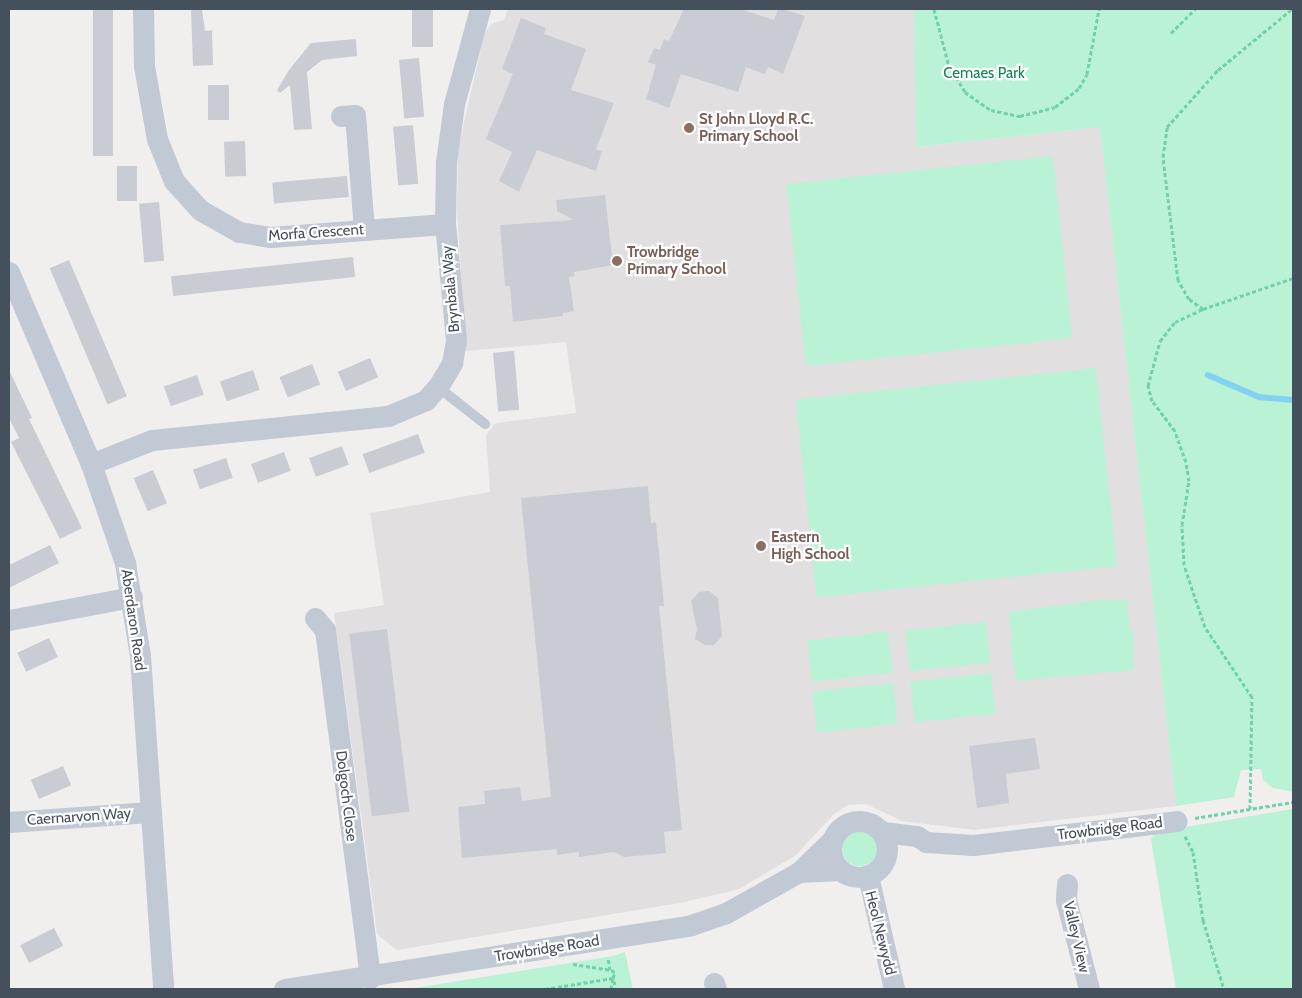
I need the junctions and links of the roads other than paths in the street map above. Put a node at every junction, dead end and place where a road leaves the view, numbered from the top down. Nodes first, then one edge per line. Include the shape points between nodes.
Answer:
1 (143, 9) edge
2 (480, 9) edge
3 (341, 116) dead end
4 (445, 224) junction
5 (364, 230) junction
6 (9, 272) edge
7 (438, 387) junction
8 (485, 424) dead end
9 (91, 464) junction
10 (132, 597) junction
11 (314, 618) dead end
12 (9, 620) edge
13 (150, 812) junction
14 (1177, 821) road end
15 (9, 822) edge
16 (883, 832) junction
17 (832, 840) junction
18 (926, 842) junction
19 (886, 858) junction
20 (841, 870) junction
21 (799, 872) junction
22 (868, 876) junction
23 (1067, 884) dead end
24 (370, 978) junction
25 (163, 989) edge
26 (284, 989) edge
27 (894, 989) edge
28 (1088, 989) edge

1 - 5 street, Morfa Crescent via 144,66 157,139 174,181 186,197 218,223 256,236
2 - 4 street, Brynbala Way via 454,104 446,162
3 - 5 street via 355,116
4 - 5 street, Morfa Crescent
4 - 7 street, Brynbala Way via 456,340 452,363
6 - 9 street, Aberdaron Road
7 - 8 lane
7 - 9 street, Brynbala Way via 426,400 388,416 152,440
9 - 10 street, Aberdaron Road via 113,523
10 - 12 street
10 - 13 street, Aberdaron Road via 140,656
11 - 24 street, Dolgoch Close via 325,630
13 - 15 street, Caernarvon Way
13 - 25 street, Aberdaron Road
14 - 18 street, Trowbridge Road via 973,845
16 - 17 street, Trowbridge Road via 868,822 851,821 836,832
16 - 18 street, Trowbridge Road via 917,836
16 - 19 street via 888,849
17 - 20 street via 832,857
17 - 21 street, Trowbridge Road
18 - 19 street, Trowbridge Road
19 - 22 street, Trowbridge Road via 882,866
20 - 21 street, Trowbridge Road
20 - 22 street, Trowbridge Road via 851,876
21 - 24 street, Trowbridge Road via 726,913 691,925
22 - 27 street, Heol Newydd
23 - 28 street, Valley View via 1066,900
24 - 26 street, Trowbridge Road

